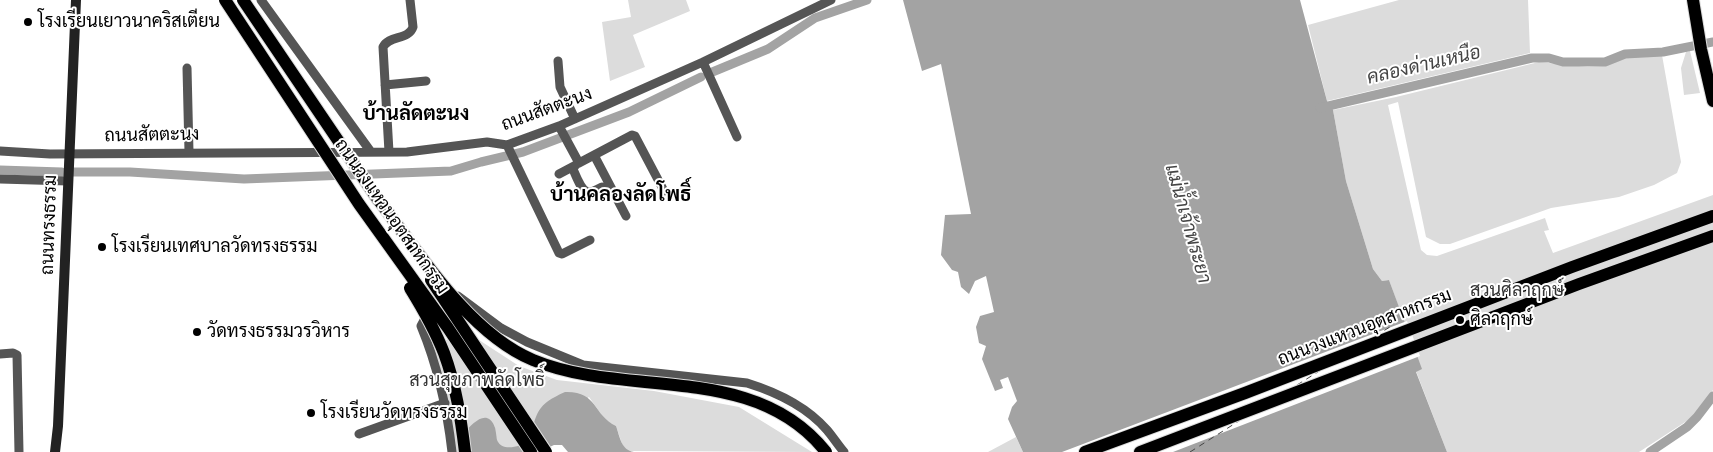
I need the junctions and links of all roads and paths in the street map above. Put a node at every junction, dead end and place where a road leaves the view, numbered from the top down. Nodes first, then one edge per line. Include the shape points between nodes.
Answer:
1 (76, 0) edge
2 (225, 0) edge
3 (243, 0) edge
4 (261, 0) edge
5 (410, 0) edge
6 (831, 0) edge
7 (1693, 0) edge
8 (813, 4) edge
9 (558, 61) dead end
10 (703, 62) junction
11 (187, 68) dead end
12 (426, 81) dead end
13 (385, 86) junction
14 (1713, 101) edge
15 (574, 119) junction
16 (560, 128) junction
17 (737, 137) dead end
18 (508, 147) junction
19 (0, 151) edge
20 (189, 152) junction
21 (371, 152) junction
22 (389, 152) junction
23 (69, 154) junction
24 (594, 155) junction
25 (575, 165) junction
26 (559, 174) dead end
27 (0, 179) edge
28 (68, 181) junction
29 (602, 187) dead end
30 (664, 191) dead end
31 (375, 195) junction
32 (359, 204) junction
33 (626, 216) dead end
34 (1713, 216) edge
35 (1713, 236) edge
36 (590, 240) dead end
37 (0, 354) edge
38 (445, 403) junction
39 (359, 434) dead end
40 (19, 452) edge
41 (55, 452) edge
42 (452, 452) edge
43 (465, 452) edge
44 (531, 452) edge
45 (546, 452) edge
46 (826, 452) edge
47 (844, 452) edge
48 (1085, 452) edge
49 (1140, 452) edge

1 - 23 street, ถนนทรงธรรม
2 - 32 main road, ถนนวงแหวนอุตสาหกรรม, bridge
3 - 31 main road, ถนนวงแหวนอุตสาหกรรม, bridge
4 - 21 street
5 - 13 street via 412,30 387,41 383,47
6 - 8 street, ถนนสัตตะนง
7 - 14 main road
8 - 10 street, ถนนสัตตะนง
9 - 15 street via 560,87
10 - 15 street, ถนนสัตตะนง
10 - 17 street
11 - 20 street
12 - 13 street
13 - 22 street
15 - 16 street, ถนนสัตตะนง
16 - 18 street, ถนนสัตตะนง
16 - 25 street
18 - 22 street, ถนนสัตตะนง via 488,142
18 - 36 street via 559,254
19 - 23 street, ถนนสัตตะนง
20 - 21 street, ถนนสัตตะนง
20 - 23 street, ถนนสัตตะนง
21 - 22 street, ถนนสัตตะนง
23 - 28 street, ถนนทรงธรรม
24 - 25 street
24 - 30 street via 635,136
24 - 33 street
25 - 26 street
25 - 29 street via 582,189 589,192
27 - 28 street
28 - 41 street, ถนนทรงธรรม
31 - 45 main road, ถนนวงแหวนอุตสาหกรรม, bridge
31 - 46 main road, bridge via 466,311 506,345 557,368 736,395 791,420
32 - 43 main road, bridge via 420,304 444,354 458,405
32 - 44 main road, ถนนวงแหวนอุตสาหกรรม, bridge
34 - 48 main road, ถนนวงแหวนอุตสาหกรรม via 1572,266
35 - 49 main road, ถนนวงแหวนอุตสาหกรรม
37 - 40 street via 16,355
38 - 39 street
38 - 42 street
38 - 47 street via 421,326 431,310 457,296 501,328 583,365 747,383 769,390 798,406 826,429

